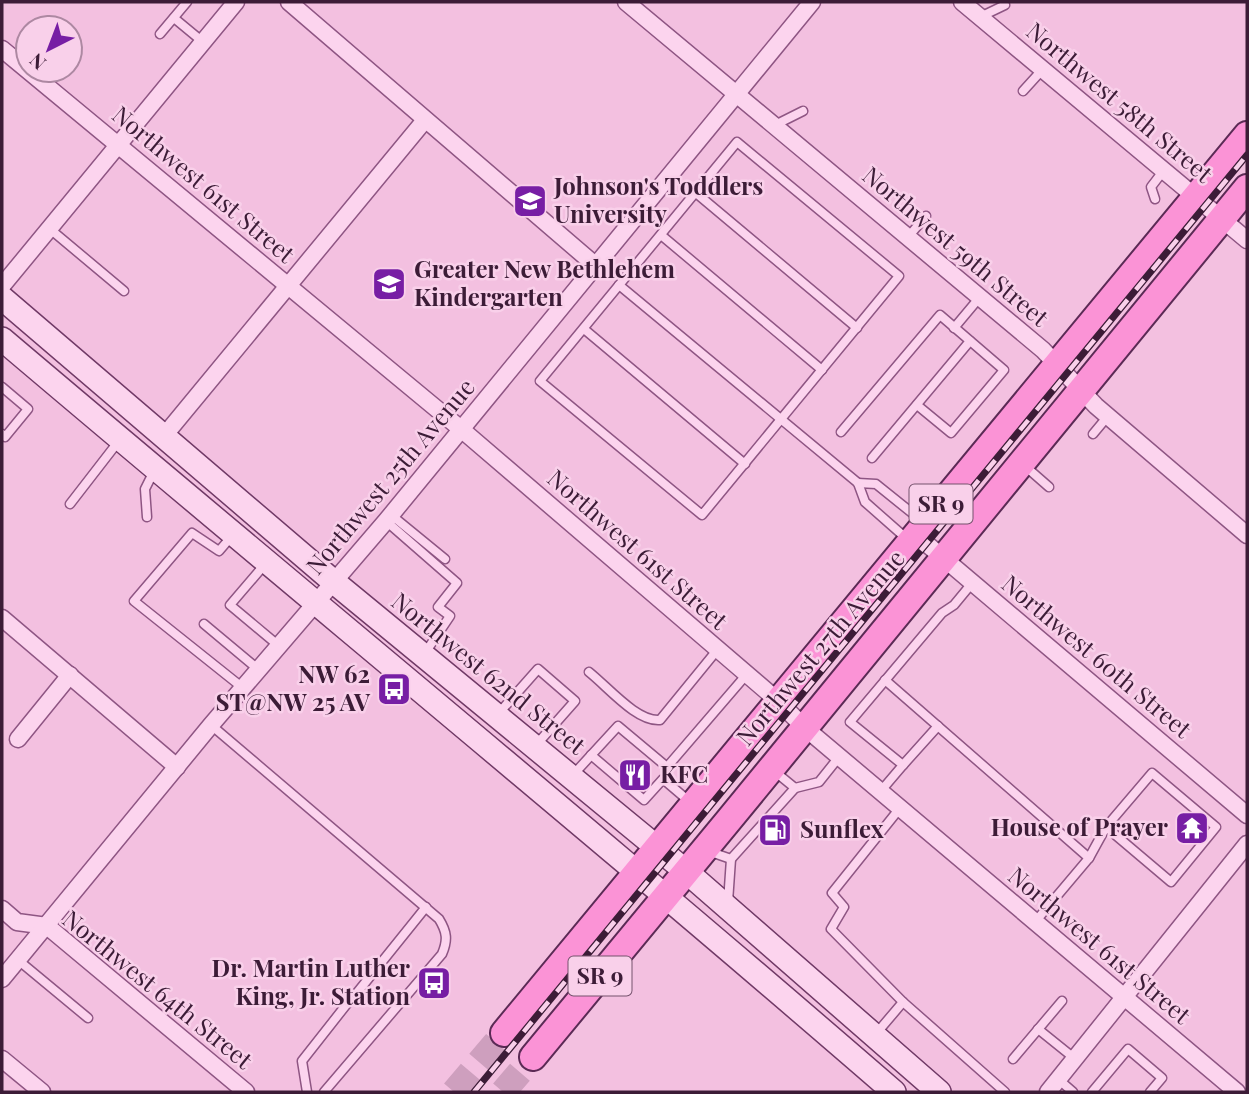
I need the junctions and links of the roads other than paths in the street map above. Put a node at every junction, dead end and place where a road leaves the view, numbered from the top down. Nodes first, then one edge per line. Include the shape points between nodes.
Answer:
1 (187, 2) edge
2 (236, 2) edge
3 (289, 2) edge
4 (626, 2) edge
5 (812, 2) edge
6 (962, 2) edge
7 (1005, 5) dead end
8 (980, 17) junction
9 (174, 18) junction
10 (160, 34) dead end
11 (203, 42) junction
12 (2, 49) edge
13 (1042, 69) junction
14 (1023, 91) dead end
15 (738, 95) junction
16 (803, 111) dead end
17 (425, 120) junction
18 (775, 125) junction
19 (1247, 135) edge
20 (120, 145) junction
21 (1164, 170) junction
22 (1247, 188) edge
23 (696, 193) junction
24 (1196, 197) junction
25 (1156, 199) dead end
26 (926, 216) dead end
27 (1222, 218) junction
28 (50, 229) junction
29 (661, 235) junction
30 (908, 237) junction
31 (1247, 240) edge
32 (595, 265) junction
33 (619, 285) junction
34 (2, 286) edge
35 (288, 286) junction
36 (124, 291) dead end
37 (980, 298) junction
38 (2, 299) edge
39 (857, 328) junction
40 (954, 328) junction
41 (584, 329) junction
42 (2, 339) edge
43 (970, 341) junction
44 (1057, 365) junction
45 (822, 370) junction
46 (2, 387) edge
47 (1081, 390) junction
48 (917, 405) junction
49 (1108, 416) junction
50 (781, 421) junction
51 (461, 429) junction
52 (841, 432) dead end
53 (2, 434) edge
54 (1093, 434) dead end
55 (164, 436) junction
56 (120, 440) junction
57 (872, 458) dead end
58 (1021, 462) junction
59 (745, 464) junction
60 (155, 469) junction
61 (858, 483) junction
62 (1049, 487) dead end
63 (70, 504) dead end
64 (147, 517) dead end
65 (388, 518) junction
66 (916, 533) junction
67 (1247, 534) edge
68 (233, 536) junction
69 (942, 556) junction
70 (445, 559) dead end
71 (266, 563) junction
72 (334, 582) junction
73 (973, 582) junction
74 (315, 604) junction
75 (2, 618) edge
76 (204, 624) dead end
77 (279, 646) junction
78 (718, 649) junction
79 (423, 655) junction
80 (259, 670) junction
81 (589, 672) dead end
82 (747, 674) junction
83 (70, 675) junction
84 (885, 680) junction
85 (243, 688) junction
86 (777, 700) junction
87 (498, 715) junction
88 (211, 725) junction
89 (938, 726) junction
90 (804, 727) junction
91 (18, 739) dead end
92 (535, 747) junction
93 (591, 755) junction
94 (839, 757) junction
95 (903, 765) junction
96 (177, 766) junction
97 (667, 767) junction
98 (771, 768) junction
99 (572, 776) junction
100 (663, 779) junction
101 (795, 788) junction
102 (880, 792) junction
103 (693, 804) junction
104 (900, 808) junction
105 (1247, 815) edge
106 (1106, 827) junction
107 (1247, 844) edge
108 (657, 848) junction
109 (706, 850) junction
110 (1089, 858) junction
111 (731, 859) junction
112 (638, 871) junction
113 (688, 873) junction
114 (668, 895) junction
115 (426, 907) junction
116 (727, 908) junction
117 (2, 909) edge
118 (1035, 922) junction
119 (47, 926) junction
120 (18, 960) junction
121 (2, 979) edge
122 (1123, 996) junction
123 (1062, 1001) dead end
124 (903, 1002) junction
125 (88, 1018) dead end
126 (1038, 1028) junction
127 (504, 1033) tunnel mouth
128 (874, 1036) junction
129 (533, 1057) tunnel mouth
130 (2, 1059) edge
131 (1013, 1059) dead end
132 (1074, 1059) junction
133 (1058, 1079) junction
134 (42, 1092) edge
135 (246, 1092) edge
136 (307, 1092) edge
137 (324, 1092) edge
138 (894, 1092) edge
139 (939, 1092) edge
140 (1004, 1092) edge
141 (1048, 1092) edge
142 (1073, 1092) edge
143 (1091, 1092) edge
144 (1150, 1092) edge
145 (1237, 1092) edge

1 - 9 lane
2 - 11 street
3 - 17 street
4 - 15 street, Northwest 59th Street
5 - 15 street, Northwest 25th Avenue
6 - 8 street, Northwest 58th Street
7 - 8 lane
8 - 13 street, Northwest 58th Street
9 - 10 lane
9 - 11 lane
11 - 20 street
12 - 20 street, Northwest 61st Street
13 - 14 lane
13 - 21 street, Northwest 58th Street
15 - 18 street, Northwest 59th Street
15 - 32 street, Northwest 25th Avenue
16 - 18 lane
17 - 32 street
17 - 35 street
18 - 30 street, Northwest 59th Street
19 - 24 main road, Northwest 27th Avenue / SR 9
20 - 28 street
20 - 35 street, Northwest 61st Street
21 - 24 street, Northwest 58th Street
21 - 25 lane via 1151,187
22 - 27 main road, Northwest 27th Avenue / SR 9
23 - 29 lane
23 - 39 lane
23 - 39 lane via 737,142 900,276
24 - 27 street, Northwest 58th Street
24 - 44 main road, Northwest 27th Avenue / SR 9
26 - 30 lane
27 - 31 street, Northwest 58th Street
27 - 47 main road, Northwest 27th Avenue / SR 9
28 - 34 street
28 - 36 lane
29 - 33 lane
29 - 45 lane
30 - 37 street, Northwest 59th Street
32 - 51 street, Northwest 25th Avenue
33 - 41 lane
33 - 50 lane
35 - 51 street, Northwest 61st Street
35 - 55 street
37 - 40 lane
37 - 44 street, Northwest 59th Street
38 - 55 main road, Northwest 62nd Street
39 - 45 lane
40 - 43 lane
40 - 52 lane via 940,315
41 - 59 lane
41 - 59 lane via 540,381 702,515
42 - 56 main road
43 - 48 lane
43 - 48 lane via 1004,370 951,433
44 - 47 street, Northwest 59th Street
44 - 66 main road, Northwest 27th Avenue / SR 9
45 - 50 lane
46 - 53 lane via 28,409 5,437
47 - 49 street, Northwest 59th Street
47 - 58 main road, Northwest 27th Avenue / SR 9
48 - 57 lane
49 - 54 lane
49 - 67 street, Northwest 59th Street
50 - 59 lane
50 - 61 lane
51 - 65 street, Northwest 25th Avenue
51 - 78 street, Northwest 61st Street
55 - 72 main road, Northwest 62nd Street
56 - 60 main road
56 - 63 lane
58 - 62 lane
58 - 69 main road, Northwest 27th Avenue / SR 9
60 - 64 lane via 145,489
60 - 68 main road
61 - 66 lane via 865,502
61 - 66 lane via 876,484
65 - 70 lane
65 - 72 street, Northwest 25th Avenue
65 - 79 lane via 457,583 438,607 450,616
66 - 69 street, Northwest 60th Street
66 - 86 main road, Northwest 27th Avenue / SR 9
68 - 71 main road
68 - 85 lane via 219,551 192,533 134,601
69 - 73 street, Northwest 60th Street
69 - 90 main road, Northwest 27th Avenue / SR 9
71 - 74 main road
71 - 77 lane via 230,605
72 - 74 street, Northwest 25th Avenue
72 - 79 main road, Northwest 62nd Street
73 - 84 lane
73 - 105 street, Northwest 60th Street
74 - 77 street, Northwest 25th Avenue
74 - 112 main road
75 - 83 street
76 - 80 lane
77 - 80 street, Northwest 25th Avenue
78 - 81 lane via 660,720 633,714 627,703
78 - 82 street, Northwest 61st Street
79 - 87 main road, Northwest 62nd Street
80 - 85 street, Northwest 25th Avenue
82 - 86 street, Northwest 61st Street
82 - 97 lane
83 - 91 street
83 - 96 street
84 - 89 lane
84 - 95 lane via 850,722
85 - 88 street, Northwest 25th Avenue
86 - 90 street, Northwest 61st Street
86 - 103 main road, Northwest 27th Avenue / SR 9
87 - 92 main road, Northwest 62nd Street
87 - 92 lane via 538,669 575,701
88 - 96 street, Northwest 25th Avenue
88 - 115 lane
89 - 95 lane
89 - 110 lane
90 - 94 street, Northwest 61st Street
90 - 98 main road, Northwest 27th Avenue / SR 9
92 - 99 main road, Northwest 62nd Street
93 - 97 lane via 618,726
93 - 99 lane
93 - 100 lane via 644,800
94 - 101 lane via 819,782
94 - 102 street, Northwest 61st Street
95 - 102 lane
96 - 119 street, Northwest 25th Avenue
97 - 100 lane
98 - 101 lane
98 - 109 main road, Northwest 27th Avenue / SR 9
99 - 108 main road, Northwest 62nd Street
100 - 103 lane
101 - 111 lane
102 - 104 street, Northwest 61st Street
103 - 108 main road, Northwest 27th Avenue / SR 9
104 - 118 street, Northwest 61st Street
104 - 124 lane via 832,893 844,907 831,929
106 - 106 lane via 1171,882 1216,827 1152,773
106 - 110 lane
107 - 122 street
108 - 112 main road, Northwest 27th Avenue / SR 9
108 - 113 main road, Northwest 62nd Street
109 - 111 lane
109 - 113 main road, Northwest 27th Avenue / SR 9
110 - 118 lane
111 - 116 lane
112 - 114 main road
112 - 127 main road, Northwest 27th Avenue / SR 9
113 - 114 main road, Northwest 27th Avenue / SR 9
113 - 116 main road, Northwest 62nd Street
114 - 129 main road, Northwest 27th Avenue / SR 9
114 - 138 main road
115 - 136 lane via 302,1060
115 - 137 lane via 446,929 442,954
116 - 128 main road, Northwest 62nd Street
117 - 119 street, Northwest 64th Street via 17,922
118 - 122 street, Northwest 61st Street
119 - 120 street, Northwest 25th Avenue
119 - 135 street, Northwest 64th Street
120 - 121 street, Northwest 25th Avenue
120 - 125 lane
122 - 132 street
122 - 145 street, Northwest 61st Street
123 - 126 lane
124 - 128 lane
124 - 140 lane
126 - 131 lane
126 - 132 lane
128 - 139 main road, Northwest 62nd Street
130 - 134 street
132 - 133 street
133 - 141 street
133 - 142 lane
143 - 144 lane via 1128,1049 1162,1078

